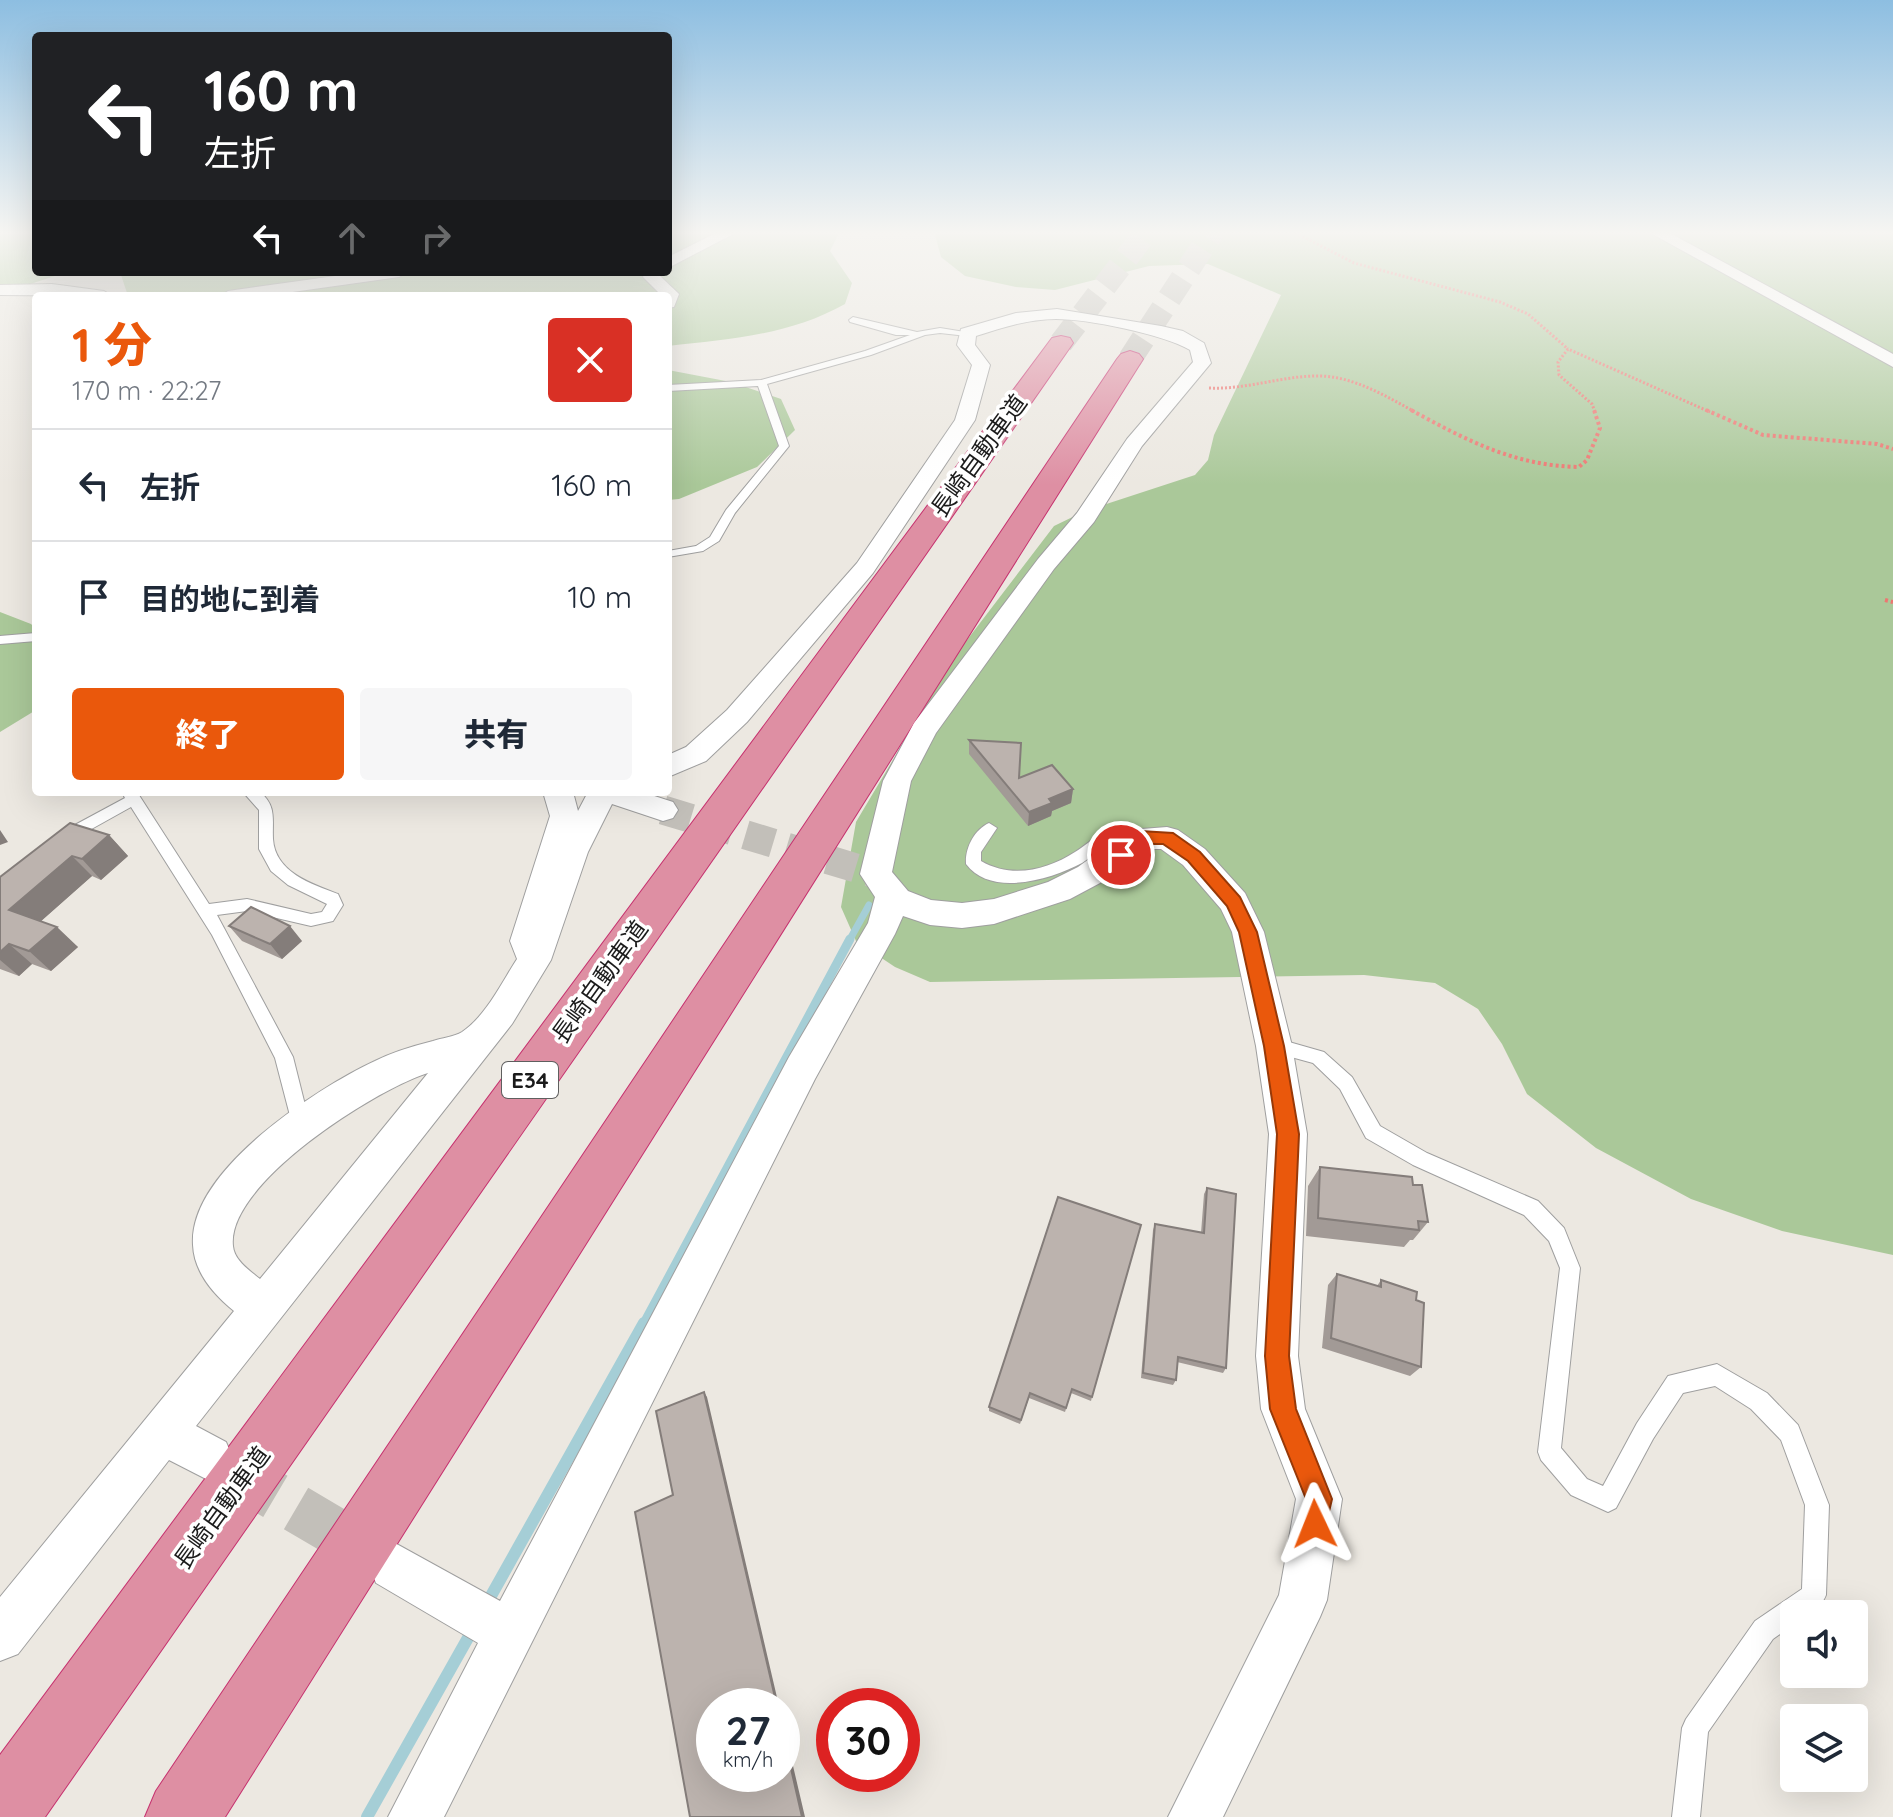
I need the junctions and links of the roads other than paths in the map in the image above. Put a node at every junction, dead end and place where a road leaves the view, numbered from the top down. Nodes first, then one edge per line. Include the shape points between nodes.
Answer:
1 (1039, 316) tunnel mouth
2 (1067, 316) edge
3 (1810, 316) edge
4 (853, 320) dead end
5 (919, 332) junction
6 (967, 333) junction
7 (1061, 343) tunnel mouth
8 (1130, 359) tunnel mouth
9 (1893, 361) edge
10 (762, 383) junction
11 (672, 388) edge
12 (672, 553) edge
13 (32, 637) edge
14 (0, 640) edge
15 (672, 765) edge
16 (131, 796) edge
17 (257, 796) edge
18 (559, 796) edge
19 (604, 796) edge
20 (619, 796) edge
21 (663, 810) tunnel mouth
22 (989, 828) dead end
23 (1140, 838) junction
24 (53, 846) edge
25 (892, 894) junction
26 (204, 911) junction
27 (534, 960) junction
28 (473, 1044) junction
29 (1274, 1046) junction
30 (301, 1125) junction
31 (263, 1307) junction
32 (163, 1433) junction
33 (210, 1458) tunnel mouth
34 (393, 1566) tunnel mouth
35 (507, 1632) junction
36 (0, 1636) edge
37 (0, 1817) edge
38 (182, 1817) edge
39 (415, 1817) edge
40 (1195, 1817) edge
41 (1686, 1817) edge

1 - 6 street
2 - 25 street via 1177,335 1198,347 1202,363 1134,443 1086,517 924,730 897,781 876,874
3 - 9 street
4 - 5 lane via 896,332
5 - 6 lane
5 - 10 lane via 885,348
6 - 15 street via 966,345 981,365 965,420 865,568 737,716 696,754
7 - 37 highway, 長崎自動車道 / E34
8 - 38 highway
10 - 11 lane
10 - 12 lane via 784,446 730,512 715,539 699,549
13 - 14 lane
16 - 24 lane
16 - 26 lane
17 - 26 lane via 267,811 267,849 275,864 288,878 332,898 335,905 327,917 311,920 247,905
18 - 27 street via 565,816 526,941
19 - 27 street via 573,852
20 - 21 street
22 - 23 lane via 973,851 974,864 986,873 1006,876 1039,876 1115,836
23 - 25 street via 1064,891 996,911 951,916 898,902
23 - 29 street via 1167,838 1194,857 1234,902 1248,932
25 - 35 street via 884,925 802,1068
26 - 30 lane via 284,1057
27 - 28 street via 500,1014
28 - 30 street via 390,1071
28 - 31 street
29 - 40 street via 1288,1134 1277,1356 1283,1409 1319,1499 1303,1600
29 - 41 lane via 1318,1057 1346,1083 1373,1132 1531,1208 1557,1235 1570,1268 1549,1452 1579,1487 1608,1500 1676,1384 1717,1375 1759,1401 1790,1433 1817,1505 1814,1595 1764,1630 1695,1728
30 - 31 street via 228,1197 212,1237 215,1256 234,1286
31 - 32 street
32 - 33 street
32 - 36 street
34 - 35 street
35 - 39 street

